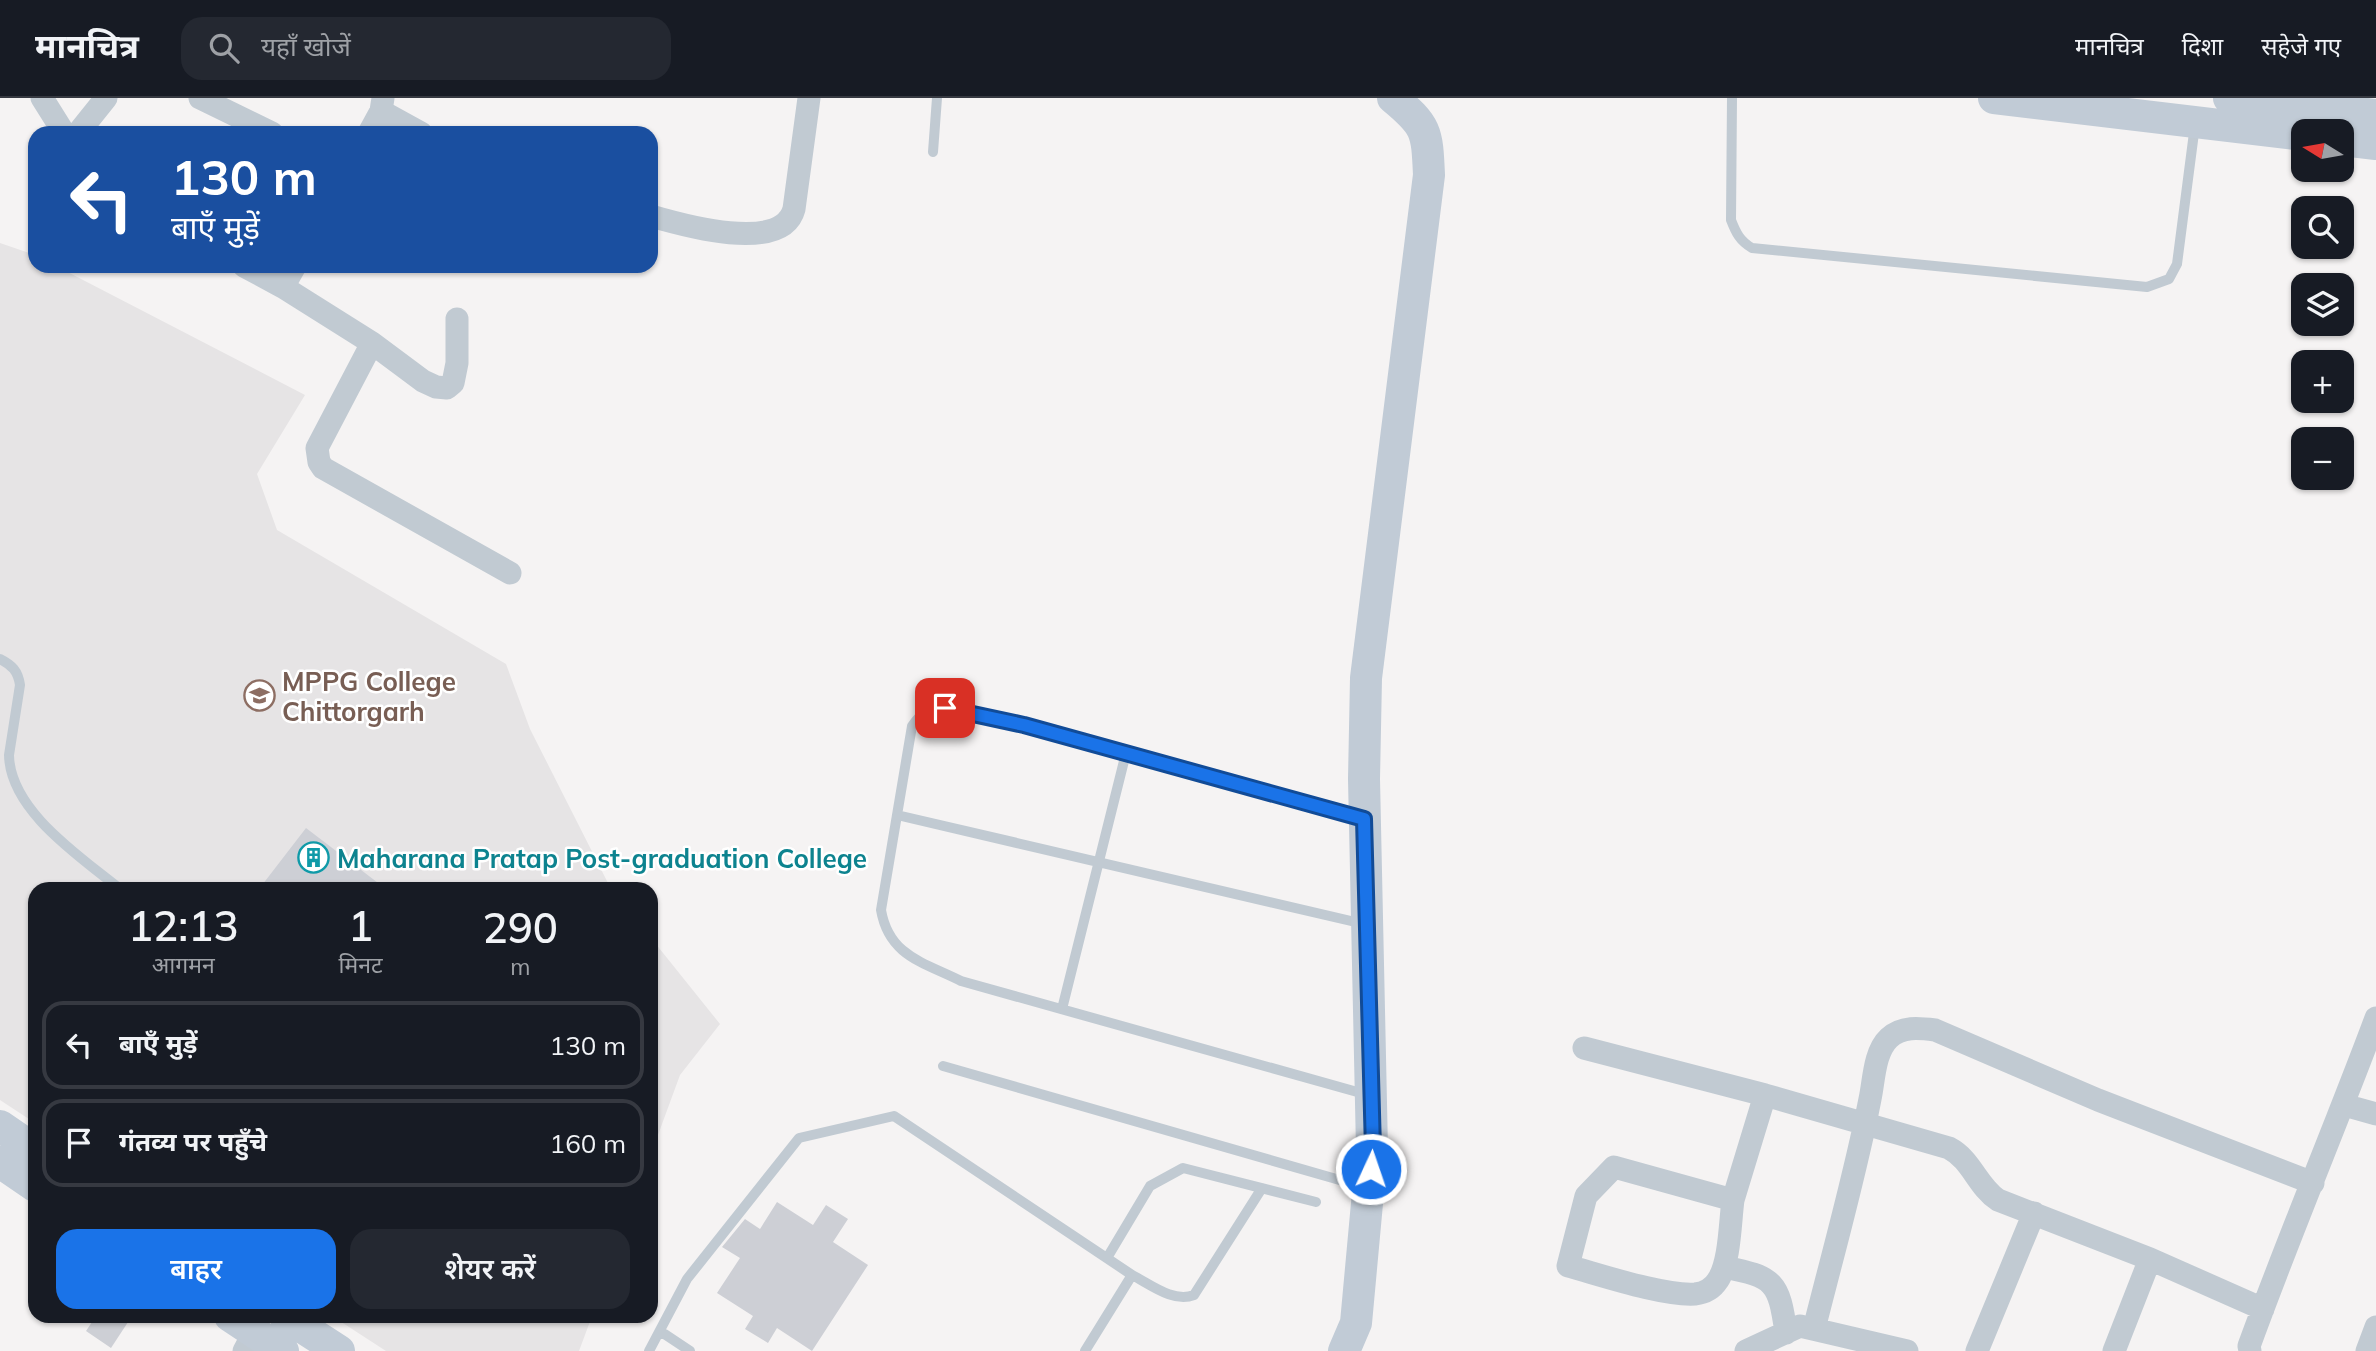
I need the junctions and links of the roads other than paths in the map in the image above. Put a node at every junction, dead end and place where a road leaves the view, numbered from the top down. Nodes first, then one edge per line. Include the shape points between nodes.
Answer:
1 (41, 98) edge
2 (106, 98) edge
3 (200, 98) edge
4 (809, 98) edge
5 (937, 98) edge
6 (1392, 98) edge
7 (1732, 98) edge
8 (1994, 98) edge
9 (2229, 98) edge
10 (382, 105) edge
11 (2376, 115) edge
12 (2195, 122) junction
13 (59, 126) edge
14 (84, 126) edge
15 (258, 126) edge
16 (372, 126) edge
17 (411, 126) edge
18 (2291, 134) edge
19 (2354, 141) edge
20 (2376, 144) edge
21 (933, 152) dead end
22 (658, 218) edge
23 (258, 273) edge
24 (291, 273) edge
25 (283, 286) junction
26 (457, 319) dead end
27 (372, 343) junction
28 (510, 573) dead end
29 (0, 659) edge
30 (1126, 753) junction
31 (897, 816) junction
32 (1364, 819) junction
33 (1099, 862) junction
34 (111, 882) edge
35 (1367, 925) junction
36 (1062, 1009) junction
37 (2376, 1018) edge
38 (1584, 1048) dead end
39 (943, 1066) dead end
40 (1765, 1095) junction
41 (1371, 1096) junction
42 (2344, 1105) junction
43 (2376, 1115) edge
44 (1865, 1124) junction
45 (0, 1126) edge
46 (28, 1144) edge
47 (0, 1162) edge
48 (28, 1181) edge
49 (2314, 1183) junction
50 (1262, 1188) junction
51 (1369, 1189) junction
52 (1733, 1200) junction
53 (1316, 1202) dead end
54 (2034, 1213) junction
55 (1107, 1258) junction
56 (2150, 1259) junction
57 (1724, 1267) junction
58 (1132, 1275) junction
59 (2263, 1309) junction
60 (296, 1323) edge
61 (2376, 1327) edge
62 (1814, 1329) junction
63 (660, 1331) junction
64 (243, 1333) edge
65 (1786, 1333) junction
66 (1753, 1349) edge
67 (283, 1351) edge
68 (339, 1351) edge
69 (649, 1351) edge
70 (690, 1351) edge
71 (1085, 1351) edge
72 (1344, 1351) edge
73 (1907, 1351) edge
74 (1978, 1351) edge
75 (2114, 1351) edge
76 (2250, 1351) edge
77 (2367, 1351) edge

1 - 13 street
2 - 14 street
3 - 15 street
4 - 22 street via 794,209 784,226 738,233
5 - 21 lane
6 - 32 street via 1420,125 1427,140 1429,174 1366,678
7 - 12 lane via 1731,220 1743,243 1752,248 2147,287 2169,279 2177,264
8 - 12 street
9 - 11 street
10 - 16 street
10 - 17 street
12 - 18 street
19 - 20 street
23 - 25 street
24 - 25 street
25 - 27 street
26 - 27 street via 456,375 447,388 423,381
27 - 28 street via 317,447 319,463
29 - 34 lane via 19,677 10,767 21,797 60,840
30 - 31 lane via 1024,725 935,708 912,726
30 - 32 lane
30 - 33 lane
31 - 33 lane
31 - 36 lane via 881,910 884,929 892,941 906,954 961,981
32 - 35 street
33 - 35 lane
33 - 36 lane
35 - 41 street
36 - 41 lane
37 - 42 street
38 - 40 street
39 - 51 lane
40 - 44 street
40 - 52 street
41 - 51 street
42 - 43 street
42 - 49 street
44 - 49 street via 1880,1052 1888,1039 1914,1028 1935,1030 2098,1100
44 - 54 street via 1959,1153 1987,1193
44 - 62 street
45 - 46 street
47 - 48 street
49 - 59 street
50 - 53 lane
50 - 55 lane via 1183,1168 1150,1186
50 - 58 lane via 1194,1295 1174,1297
51 - 72 street via 1356,1323
52 - 57 street
52 - 57 street via 1614,1167 1586,1196 1568,1266 1676,1293 1698,1294 1713,1286
54 - 56 street
54 - 74 street
55 - 58 lane
55 - 63 lane via 894,1116 799,1138 687,1279
56 - 59 street
56 - 75 street
57 - 65 street via 1757,1274 1769,1282 1782,1306
58 - 71 lane
59 - 76 street
60 - 68 street
61 - 77 street
62 - 65 street via 1800,1326
62 - 73 street
63 - 69 lane
63 - 70 lane
64 - 67 street
65 - 66 street

